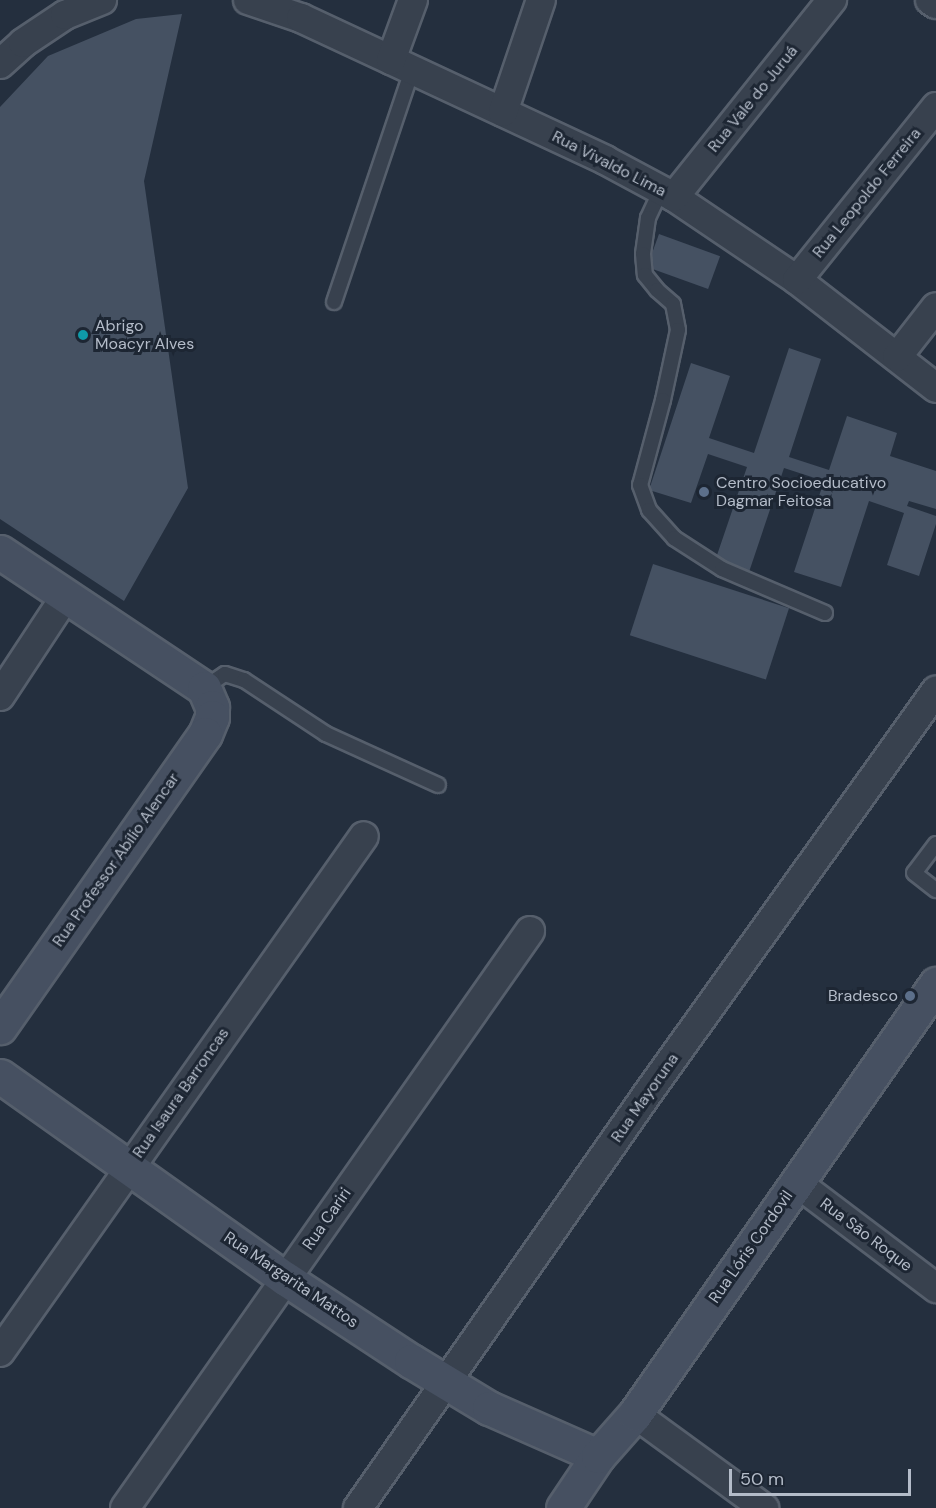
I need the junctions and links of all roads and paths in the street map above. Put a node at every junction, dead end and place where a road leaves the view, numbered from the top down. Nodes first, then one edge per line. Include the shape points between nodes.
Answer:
1 (102, 0) edge
2 (248, 0) edge
3 (413, 0) edge
4 (541, 0) edge
5 (832, 0) edge
6 (930, 0) edge
7 (936, 4) edge
8 (302, 9) edge
9 (0, 64) edge
10 (402, 65) junction
11 (936, 107) edge
12 (503, 112) junction
13 (668, 194) junction
14 (797, 279) junction
15 (334, 303) dead end
16 (936, 307) edge
17 (897, 357) junction
18 (936, 388) edge
19 (0, 552) edge
20 (66, 596) junction
21 (825, 613) dead end
22 (204, 688) junction
23 (936, 690) edge
24 (0, 696) edge
25 (438, 785) dead end
26 (364, 836) dead end
27 (936, 844) edge
28 (936, 890) edge
29 (530, 931) dead end
30 (936, 984) edge
31 (0, 1027) edge
32 (0, 1076) edge
33 (128, 1168) junction
34 (796, 1182) junction
35 (285, 1279) junction
36 (936, 1288) edge
37 (0, 1352) edge
38 (447, 1382) junction
39 (635, 1414) junction
40 (598, 1456) junction
41 (125, 1508) edge
42 (358, 1508) edge
43 (563, 1508) edge
44 (764, 1508) edge

1 - 9 street via 65,15
2 - 8 street, Rua Vivaldo Lima
3 - 10 street
4 - 12 street
5 - 13 street, Rua Vale do Juruá
6 - 7 street
8 - 10 street, Rua Vivaldo Lima
10 - 12 street, Rua Vivaldo Lima
10 - 15 lane
11 - 14 street, Rua Leopoldo Ferreira
12 - 13 street, Rua Vivaldo Lima
13 - 14 street, Rua Vivaldo Lima
13 - 21 lane via 648,218 643,254 645,275 673,304 678,330 640,486 649,510 674,538 722,569
14 - 17 street, Rua Vivaldo Lima
16 - 17 street
17 - 18 street, Rua Vivaldo Lima
19 - 20 street
20 - 22 street
20 - 24 street
22 - 25 lane via 225,674 244,680 326,734
22 - 31 street, Rua Professor Abílio Alencar via 213,707 205,734
23 - 38 street, Rua Mayoruna
26 - 33 street, Rua Isaura Barroncas
27 - 28 lane via 914,873
29 - 35 street, Rua Cariri
30 - 34 street, Rua Lóris Cordovil
32 - 33 street, Rua Margarita Mattos
33 - 35 street, Rua Margarita Mattos
33 - 37 street, Rua Isaura Barroncas
34 - 36 street, Rua São Roque
34 - 39 street, Rua Lóris Cordovil
35 - 38 street, Rua Margarita Mattos
35 - 41 street, Rua Cariri
38 - 40 street, Rua Margarita Mattos via 489,1408
38 - 42 street, Rua Mayoruna
39 - 40 street, Rua Lóris Cordovil
39 - 44 street
40 - 43 street, Rua Lóris Cordovil

